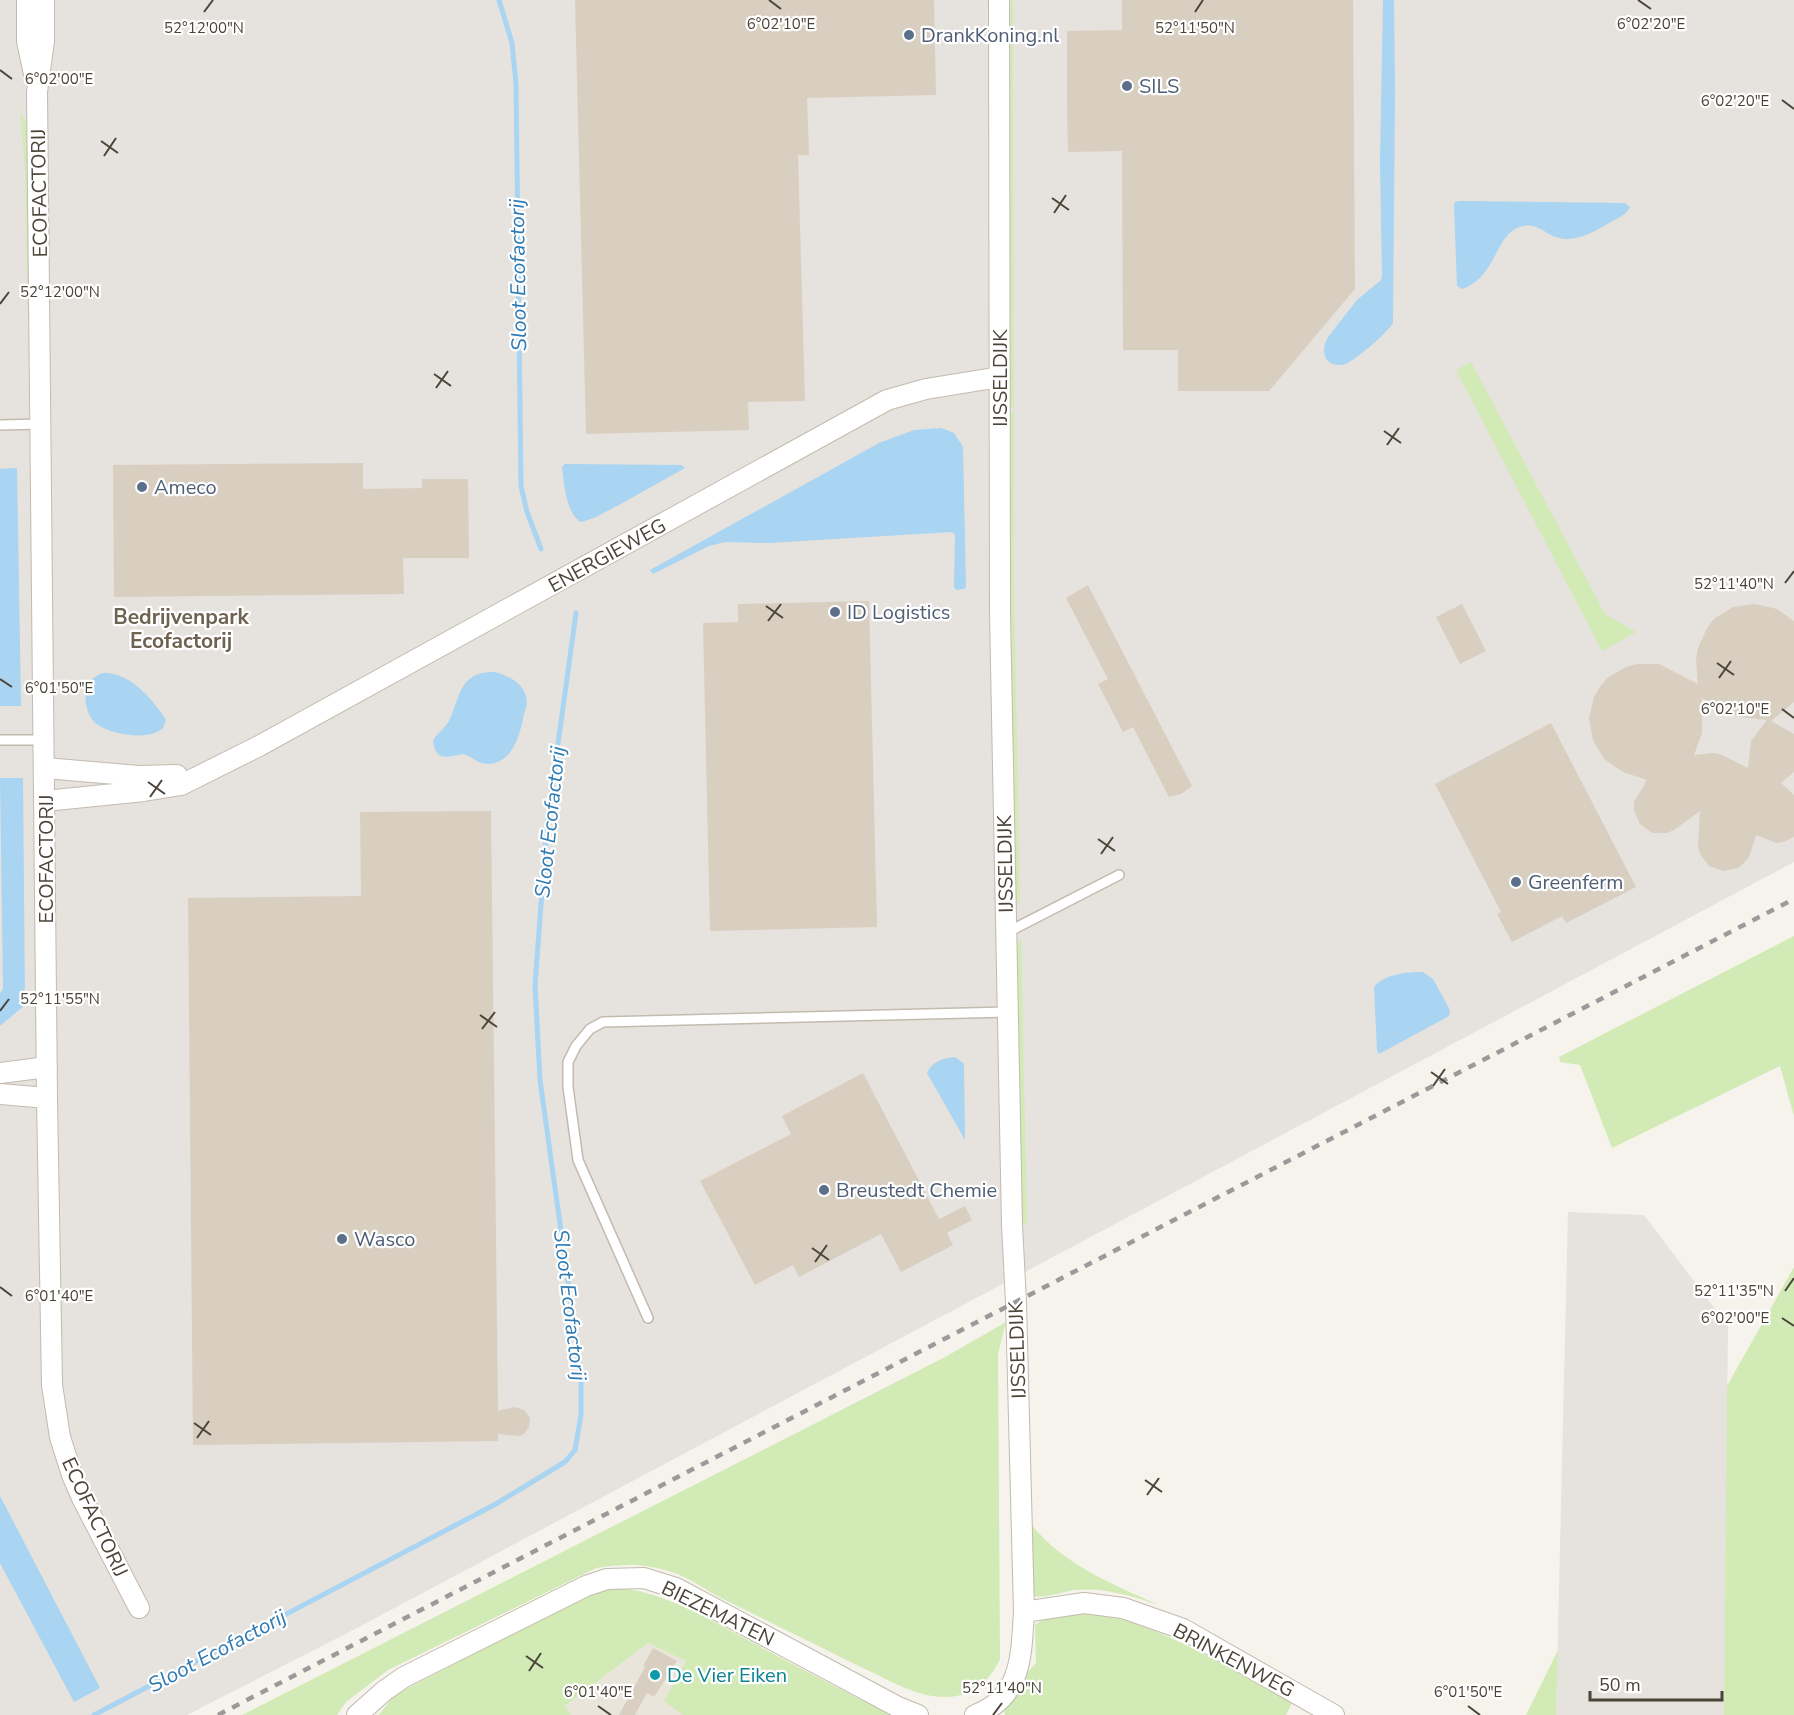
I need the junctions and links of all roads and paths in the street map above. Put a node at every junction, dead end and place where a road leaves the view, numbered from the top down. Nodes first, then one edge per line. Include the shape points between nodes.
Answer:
1 (27, 0) edge
2 (44, 0) edge
3 (999, 0) edge
4 (37, 92) junction
5 (1000, 377) junction
6 (41, 424) junction
7 (0, 425) edge
8 (0, 740) edge
9 (45, 740) junction
10 (226, 764) junction
11 (45, 768) junction
12 (45, 801) junction
13 (1119, 875) dead end
14 (1006, 933) junction
15 (1008, 1012) junction
16 (47, 1067) junction
17 (0, 1073) edge
18 (0, 1095) edge
19 (47, 1098) junction
20 (648, 1318) dead end
21 (139, 1608) dead end
22 (1024, 1612) junction
23 (983, 1714) edge
24 (357, 1715) edge
25 (918, 1715) edge
26 (1334, 1715) edge

1 - 4 street, ECOFACTORIJ via 27,41
2 - 4 street, ECOFACTORIJ via 44,41
3 - 5 street, IJSSELDIJK
4 - 6 street, ECOFACTORIJ
5 - 10 street, ENERGIEWEG via 926,389 887,400
5 - 14 street, IJSSELDIJK
6 - 7 lane
6 - 9 street, ECOFACTORIJ
8 - 9 lane
9 - 11 street, ECOFACTORIJ
10 - 11 street, ENERGIEWEG via 170,776
10 - 12 street, ENERGIEWEG via 181,785
11 - 12 street, ECOFACTORIJ
12 - 16 street, ECOFACTORIJ
13 - 14 lane
14 - 15 street, IJSSELDIJK
15 - 20 lane via 603,1022 590,1029 568,1062 578,1160
15 - 22 street, IJSSELDIJK
16 - 17 street
16 - 19 street, ECOFACTORIJ
18 - 19 street
19 - 21 street, ECOFACTORIJ via 51,1364 56,1416 64,1453 80,1493
22 - 23 street, IJSSELDIJK via 1016,1677 1007,1692
22 - 26 street, BRINKENWEG via 1084,1603 1123,1608 1183,1629
24 - 25 street, BIEZEMATEN via 404,1677 586,1586 607,1579 645,1578 676,1588

